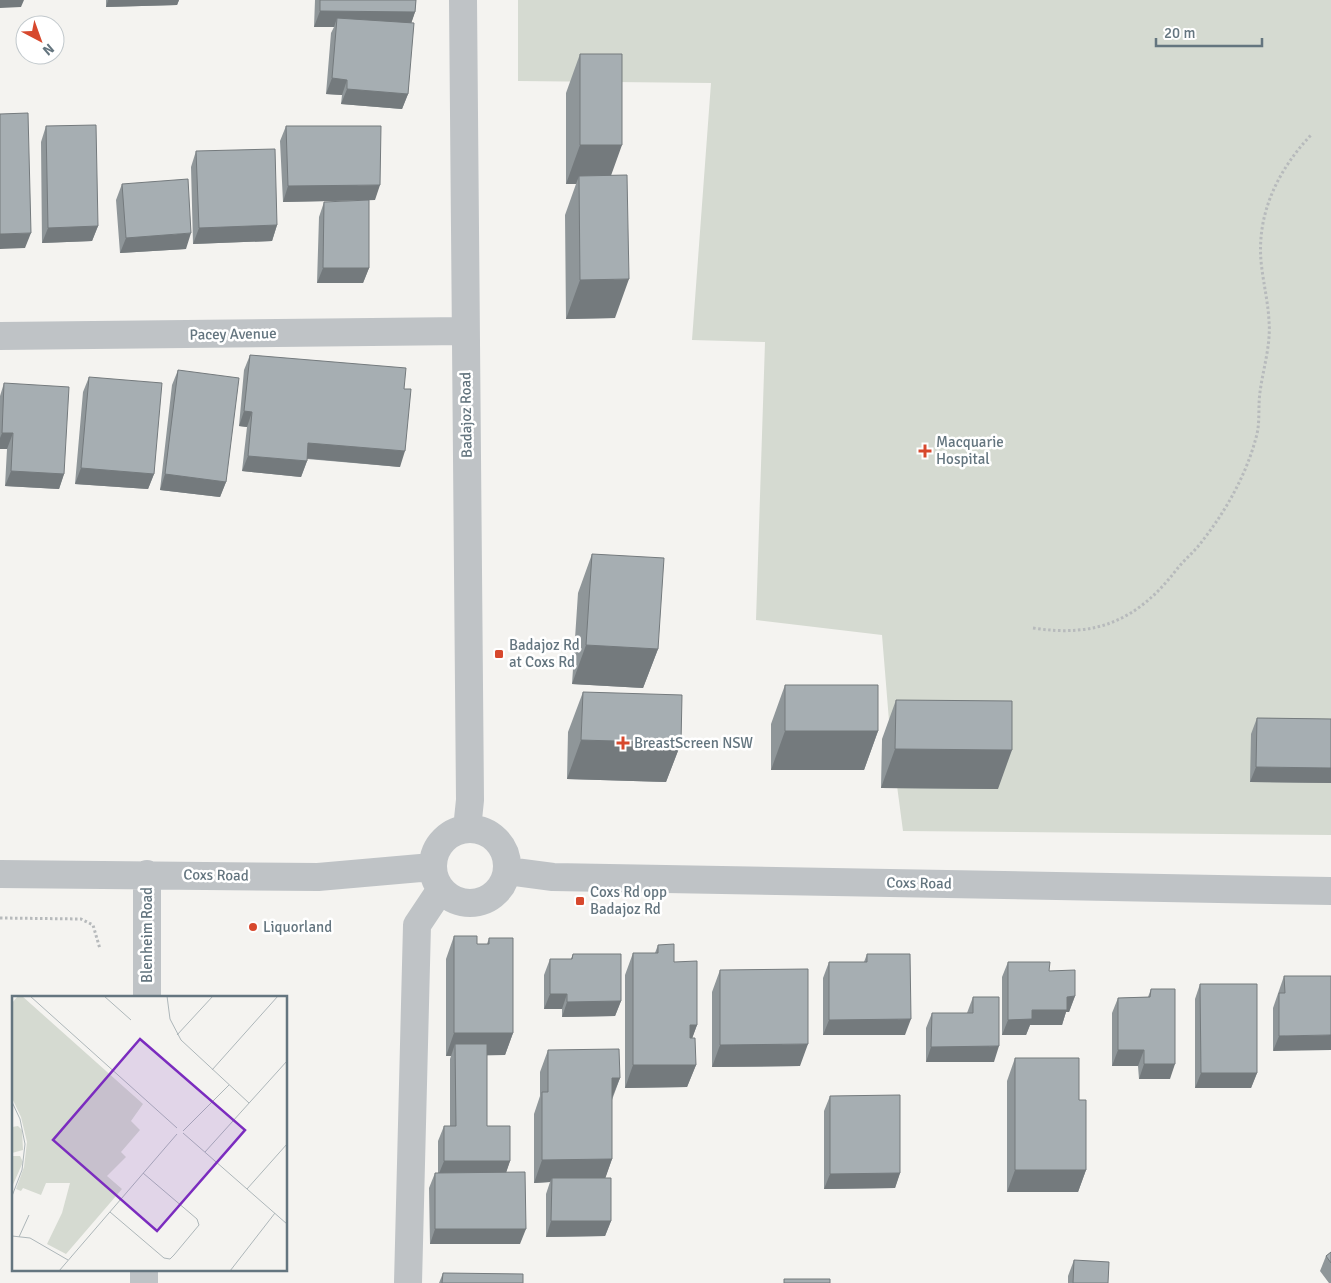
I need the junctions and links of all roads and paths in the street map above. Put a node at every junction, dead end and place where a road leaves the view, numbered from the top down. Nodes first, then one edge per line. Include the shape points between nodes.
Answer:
1 (463, 0) edge
2 (1311, 135) dead end
3 (465, 331) junction
4 (0, 336) edge
5 (1033, 628) dead end
6 (467, 829) junction
7 (507, 872) junction
8 (0, 874) edge
9 (148, 874) junction
10 (436, 878) junction
11 (1331, 891) edge
12 (0, 918) edge
13 (100, 949) dead end
14 (147, 996) edge
15 (144, 1270) edge
16 (144, 1283) edge
17 (408, 1283) edge

1 - 3 street, Badajoz Road
2 - 5 path via 1280,174 1263,220 1261,261 1268,304 1268,342 1258,432 1233,496 1199,545 1166,584 1136,611 1097,628 1076,632
3 - 4 street, Pacey Avenue
3 - 6 street, Badajoz Road via 470,800
6 - 7 street via 485,832 495,838 506,859
6 - 10 street via 442,841 436,851
7 - 10 street via 495,893 473,903 449,897
7 - 11 street, Coxs Road via 552,877
8 - 9 street, Coxs Road
9 - 10 street, Coxs Road
9 - 14 street, Blenheim Road
10 - 17 street via 418,925
12 - 13 path via 82,919 93,925
15 - 16 street

